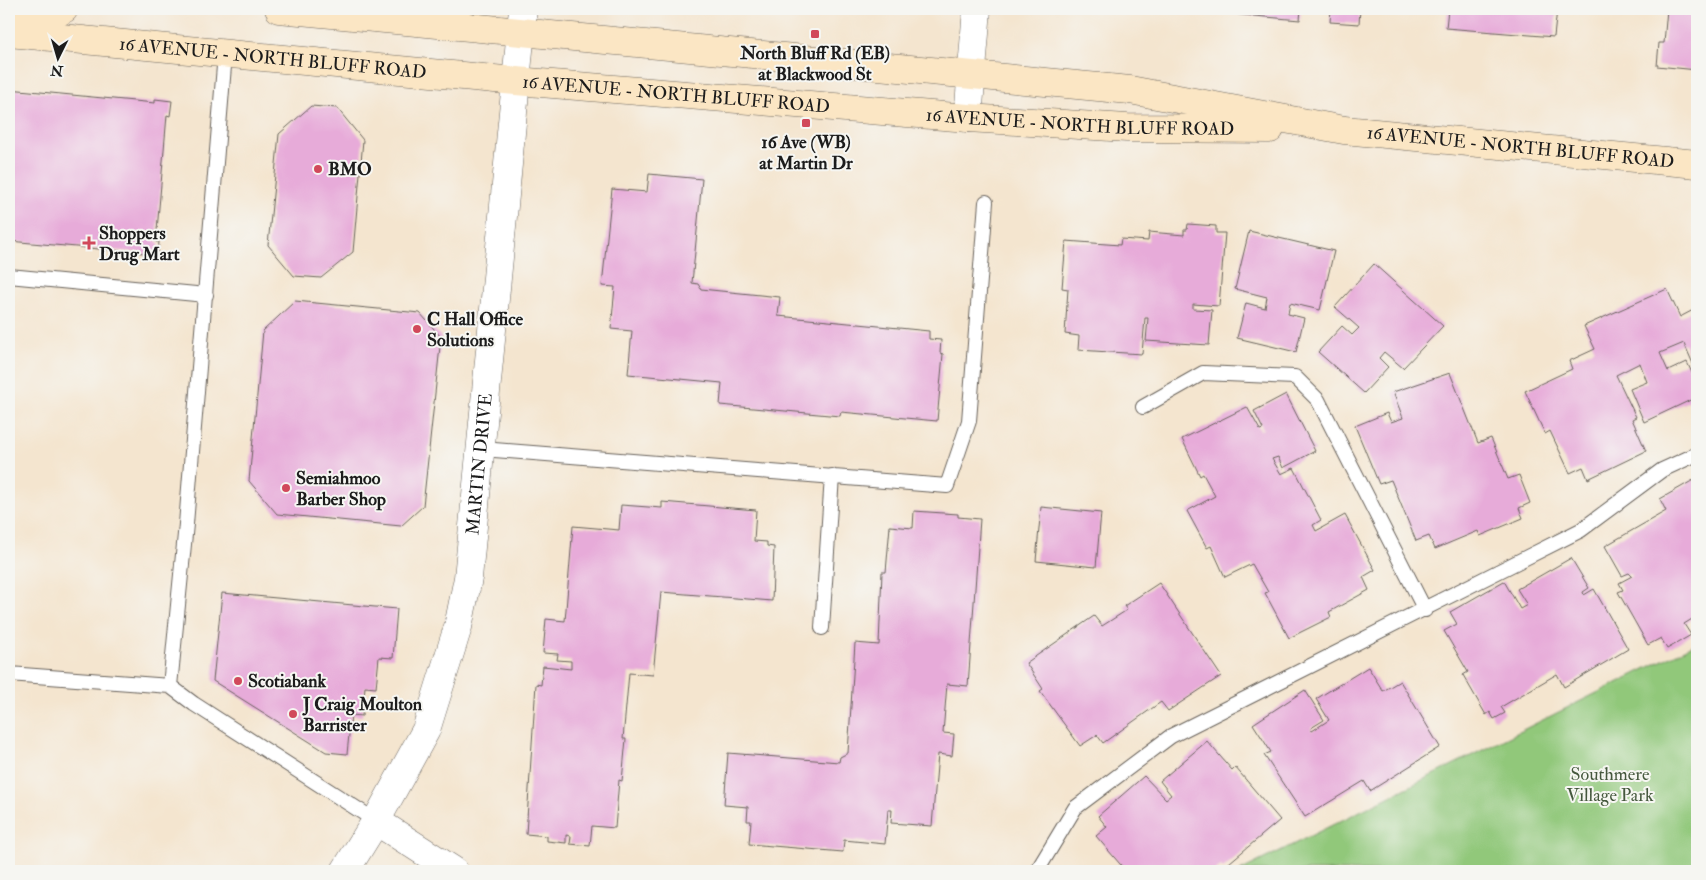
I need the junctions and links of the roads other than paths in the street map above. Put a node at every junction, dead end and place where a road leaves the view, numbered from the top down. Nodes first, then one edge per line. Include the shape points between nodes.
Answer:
1 (11, 9) edge
2 (64, 9) edge
3 (278, 9) edge
4 (977, 9) edge
5 (522, 20) edge
6 (9, 33) edge
7 (225, 54) junction
8 (972, 75) junction
9 (516, 81) junction
10 (968, 118) junction
11 (1344, 130) junction
12 (1697, 164) edge
13 (986, 202) dead end
14 (9, 276) edge
15 (206, 295) junction
16 (1143, 407) dead end
17 (482, 449) junction
18 (1697, 454) edge
19 (832, 476) junction
20 (1425, 610) junction
21 (822, 628) dead end
22 (9, 674) edge
23 (170, 686) junction
24 (376, 821) junction
25 (345, 871) edge
26 (454, 871) edge
27 (1037, 871) edge

1 - 2 main road via 57,13
3 - 5 main road, 16 AVENUE - NORTH BLUFF ROAD
4 - 8 street
5 - 8 main road, 16 AVENUE - NORTH BLUFF ROAD
5 - 9 street, MARTIN DRIVE
6 - 7 main road, 16 AVENUE - NORTH BLUFF ROAD
7 - 9 main road, 16 AVENUE - NORTH BLUFF ROAD
7 - 15 lane
8 - 10 street
8 - 11 main road, 16 AVENUE - NORTH BLUFF ROAD via 1130,90
9 - 10 main road, 16 AVENUE - NORTH BLUFF ROAD
9 - 17 street, MARTIN DRIVE
10 - 11 main road, 16 AVENUE - NORTH BLUFF ROAD via 1128,128
11 - 12 main road, 16 AVENUE - NORTH BLUFF ROAD
13 - 19 lane via 969,421 947,486
14 - 15 lane
15 - 23 lane
16 - 20 lane via 1203,373 1295,376 1318,400
17 - 19 lane
17 - 24 street, MARTIN DRIVE via 468,578 448,661 426,730
18 - 20 lane via 1662,470 1581,530
19 - 21 lane
20 - 27 lane via 1171,736 1075,808
22 - 23 lane
23 - 24 lane
24 - 25 street, MARTIN DRIVE
24 - 26 street

